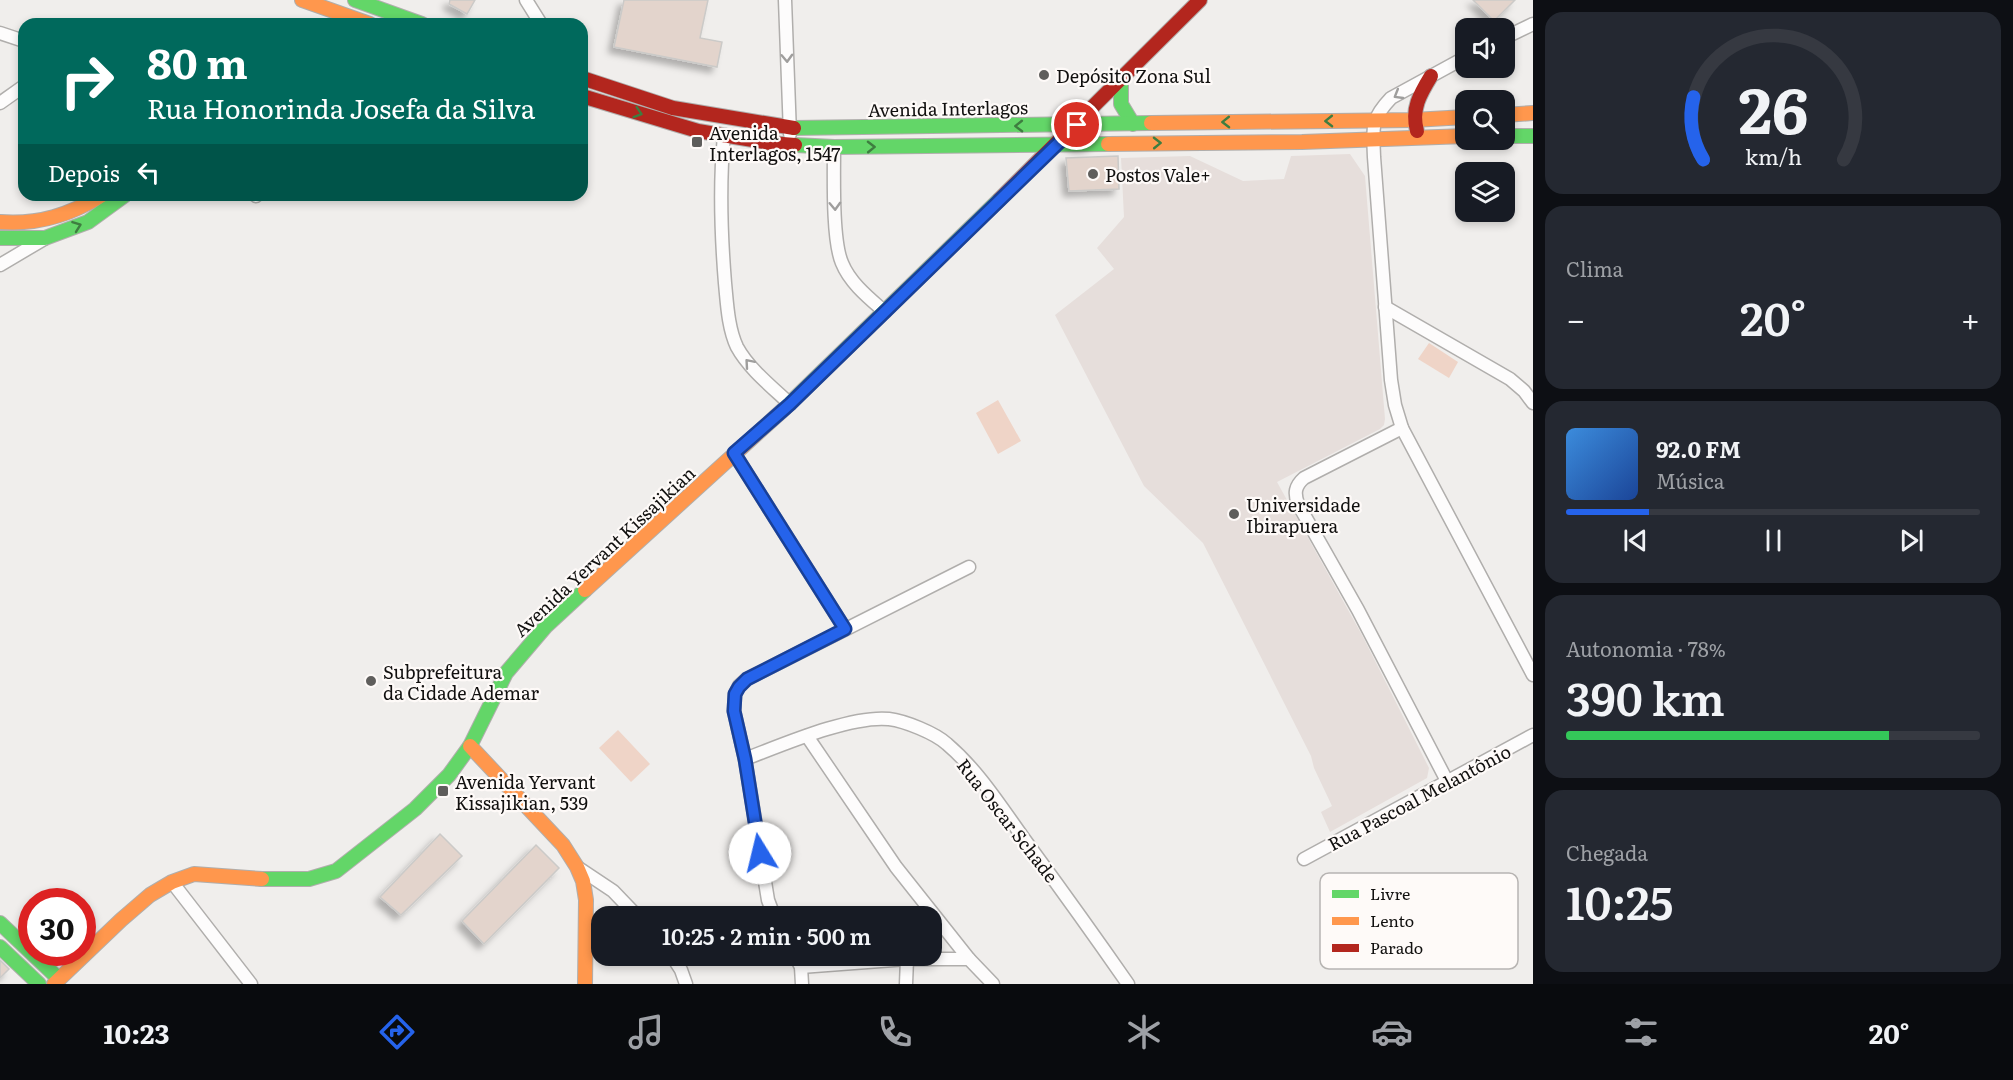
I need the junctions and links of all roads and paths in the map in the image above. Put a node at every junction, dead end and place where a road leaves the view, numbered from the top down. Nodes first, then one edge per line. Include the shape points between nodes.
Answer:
1 (302, 0) edge
2 (355, 0) edge
3 (526, 0) edge
4 (785, 0) edge
5 (1200, 0) edge
6 (353, 18) edge
7 (405, 18) edge
8 (537, 18) edge
9 (1533, 24) edge
10 (0, 33) edge
11 (1515, 33) edge
12 (18, 39) edge
13 (1455, 63) edge
14 (1431, 76) junction
15 (1121, 77) junction
16 (588, 80) edge
17 (18, 90) edge
18 (588, 98) edge
19 (0, 103) edge
20 (1533, 113) edge
21 (1515, 114) edge
22 (1455, 118) edge
23 (1413, 120) junction
24 (1374, 121) junction
25 (1133, 124) junction
26 (1077, 125) junction
27 (789, 128) junction
28 (724, 136) junction
29 (1515, 136) edge
30 (1533, 136) edge
31 (1455, 137) edge
32 (1373, 138) junction
33 (1426, 138) junction
34 (1057, 144) junction
35 (790, 145) junction
36 (834, 147) junction
37 (92, 201) edge
38 (117, 201) edge
39 (0, 222) edge
40 (0, 238) edge
41 (45, 238) junction
42 (0, 265) edge
43 (1385, 307) junction
44 (885, 312) junction
45 (1533, 403) edge
46 (790, 404) junction
47 (1402, 428) junction
48 (734, 453) junction
49 (969, 567) dead end
50 (845, 629) junction
51 (1533, 675) edge
52 (1533, 735) edge
53 (807, 736) junction
54 (470, 746) junction
55 (745, 759) junction
56 (1447, 781) junction
57 (1304, 859) dead end
58 (578, 867) junction
59 (172, 882) junction
60 (627, 906) edge
61 (770, 906) edge
62 (0, 923) edge
63 (0, 946) edge
64 (942, 959) edge
65 (969, 959) junction
66 (678, 966) edge
67 (814, 966) edge
68 (907, 966) edge
69 (801, 967) joint
70 (56, 982) edge
71 (39, 984) edge
72 (251, 984) edge
73 (585, 984) edge
74 (686, 984) edge
75 (802, 984) edge
76 (906, 984) edge
77 (993, 984) edge
78 (1128, 984) edge

1 - 6 main road
2 - 7 main road
3 - 8 street
4 -> 27 street
5 - 15 main road, Avenida Yervant Kissajikian
9 - 11 street
10 - 12 street
13 - 14 street
14 - 23 main road via 1416,103
14 -> 24 street via 1391,98
15 - 25 main road via 1121,104
15 - 26 main road, Avenida Yervant Kissajikian
16 - 27 main road, Avenida Interlagos via 673,108
17 - 19 street
18 -> 28 main road, Avenida Interlagos
20 - 21 main road
22 - 23 main road, Avenida Interlagos
23 - 24 main road, Avenida Interlagos
23 - 33 main road via 1417,131
24 -> 25 main road, Avenida Interlagos
24 - 32 street
25 - 26 main road, Avenida Interlagos
26 -> 27 main road, Avenida Interlagos
26 - 34 main road, Avenida Yervant Kissajikian
27 - 35 street
28 - 35 main road, Avenida Interlagos
46 -> 28 street via 742,355 732,329 721,236
29 - 30 main road
31 - 33 main road, Avenida Interlagos
32 - 33 main road, Avenida Interlagos
34 -> 32 main road, Avenida Interlagos
32 - 43 street
36 -> 34 main road, Avenida Interlagos
34 - 44 main road, Avenida Yervant Kissajikian
35 - 36 main road, Avenida Interlagos
36 -> 44 street via 841,261 856,284
37 - 39 main road via 69,214 44,221
41 -> 38 main road via 88,222
40 - 41 main road
41 - 42 street
43 - 45 street via 1510,379
43 - 47 street via 1391,380
44 - 46 main road, Avenida Yervant Kissajikian
46 - 48 main road, Avenida Yervant Kissajikian
47 - 51 street
47 - 56 street via 1304,478 1298,483 1295,497
48 - 50 street
48 - 54 main road, Avenida Yervant Kissajikian via 546,626 506,673
49 - 50 street
50 - 55 street via 747,679 739,687 734,711
52 - 56 street, Rua Pascoal Melantônio
53 - 55 street, Rua Oscar Schade
53 - 65 street via 896,867
53 - 78 street, Rua Oscar Schade via 860,720 889,719 915,726 945,742 970,766 1001,806
54 - 58 main road via 563,845
54 - 59 main road, Avenida Yervant Kissajikian via 415,809 336,871 309,879 276,880 194,874
55 - 61 street
56 - 57 street, Rua Pascoal Melantônio
58 - 60 street
58 - 73 main road via 586,900
59 - 70 main road, Avenida Yervant Kissajikian via 142,901
59 - 72 street
62 - 70 main road
63 - 71 main road
64 - 65 street
65 - 77 street
66 - 74 street
67 - 69 street
68 - 76 street
69 - 75 street

